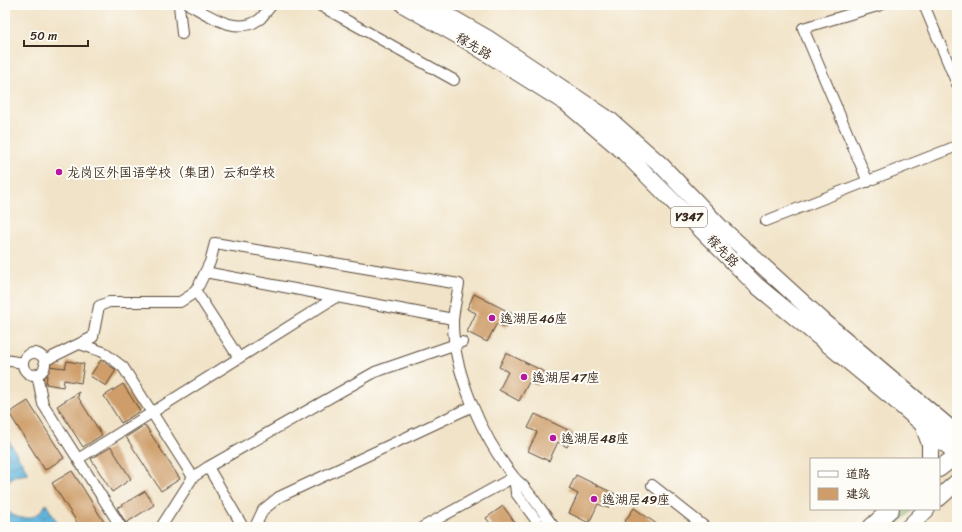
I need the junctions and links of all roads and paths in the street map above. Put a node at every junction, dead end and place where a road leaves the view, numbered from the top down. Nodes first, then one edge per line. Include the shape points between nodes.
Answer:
1 (179, 5) edge
2 (190, 5) edge
3 (272, 5) edge
4 (319, 5) edge
5 (404, 5) edge
6 (429, 5) edge
7 (881, 5) edge
8 (924, 5) edge
9 (182, 34) dead end
10 (454, 80) dead end
11 (957, 84) edge
12 (957, 146) edge
13 (868, 182) junction
14 (766, 222) dead end
15 (205, 272) junction
16 (195, 290) junction
17 (336, 297) junction
18 (453, 319) junction
19 (80, 344) junction
20 (458, 344) junction
21 (238, 358) junction
22 (5, 360) edge
23 (44, 361) junction
24 (23, 363) junction
25 (37, 374) junction
26 (473, 406) junction
27 (152, 412) junction
28 (936, 416) junction
29 (921, 422) junction
30 (957, 424) edge
31 (957, 434) edge
32 (957, 454) edge
33 (930, 458) edge
34 (78, 459) junction
35 (208, 467) junction
36 (940, 468) edge
37 (193, 477) junction
38 (514, 477) junction
39 (957, 482) edge
40 (652, 485) dead end
41 (940, 497) edge
42 (890, 510) edge
43 (926, 510) edge
44 (121, 527) edge
45 (161, 527) edge
46 (243, 527) edge
47 (255, 527) edge
48 (423, 527) edge
49 (541, 527) edge
50 (554, 527) edge
51 (705, 527) edge
52 (871, 527) edge
53 (909, 527) edge

1 - 9 street
2 - 3 street via 227,25 243,26 259,20
4 - 10 street
5 - 29 main road, 稼先路 / Y347 via 566,103 624,152 756,285
6 - 28 main road, 稼先路 / Y347 via 487,38 611,121 661,165 720,227 822,320
7 - 13 street via 803,28
8 - 11 street
12 - 13 street
13 - 14 street
15 - 16 street
15 - 17 street
15 - 18 street via 215,243 459,284
16 - 19 street via 180,302 109,302 99,306 94,337
16 - 21 street
17 - 18 street
17 - 21 street
18 - 20 street
19 - 23 street
19 - 27 street via 103,352 117,361
20 - 26 street via 462,376
20 - 35 street via 375,372
21 - 27 street
22 - 24 street
23 - 24 street via 40,355 33,353 26,356
23 - 25 street via 43,369
24 - 25 street via 27,372
25 - 34 street via 43,404
26 - 38 street via 488,436
26 - 47 street via 279,497 264,510
27 - 34 street
27 - 37 street
28 - 30 main road
28 - 31 main road, 稼先路 / Y347
29 - 32 main road, 稼先路 / Y347
29 - 33 main road via 928,436
32 - 36 main road
34 - 44 street
35 - 37 street
35 - 46 street
37 - 45 street
38 - 48 street
38 - 49 street via 516,493
38 - 50 street via 525,487
39 - 41 main road
40 - 51 street
42 - 52 main road
43 - 53 main road

